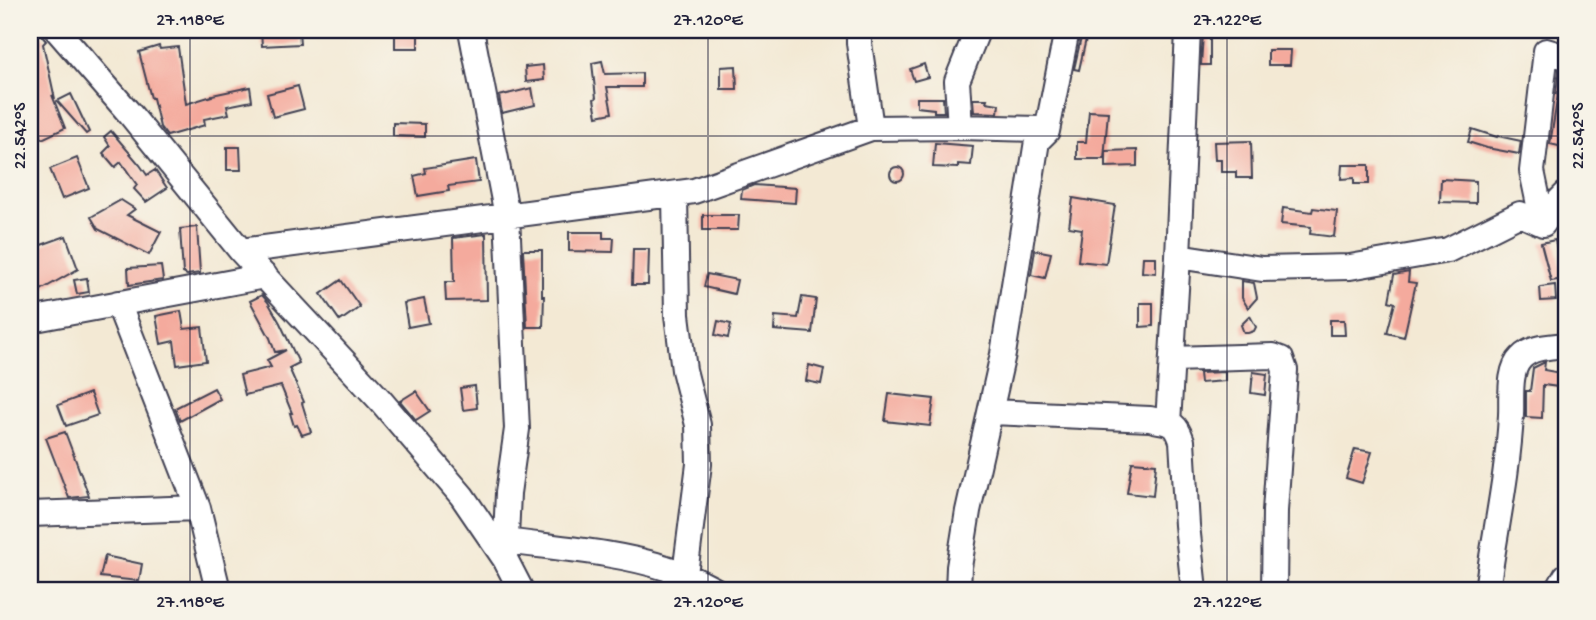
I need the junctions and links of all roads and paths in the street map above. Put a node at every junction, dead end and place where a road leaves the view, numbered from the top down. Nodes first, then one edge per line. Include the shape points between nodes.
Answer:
1 (57, 30) edge
2 (471, 30) edge
3 (859, 30) edge
4 (976, 30) edge
5 (1067, 30) edge
6 (1188, 30) edge
7 (1566, 53) edge
8 (960, 127) junction
9 (871, 128) junction
10 (1047, 131) junction
11 (675, 194) junction
12 (1566, 194) edge
13 (507, 216) junction
14 (1543, 224) junction
15 (242, 251) junction
16 (1178, 256) junction
17 (265, 276) junction
18 (118, 303) junction
19 (30, 320) edge
20 (1566, 345) edge
21 (1172, 359) junction
22 (990, 412) junction
23 (1168, 423) junction
24 (198, 508) junction
25 (30, 514) edge
26 (506, 550) junction
27 (1566, 576) edge
28 (686, 582) edge
29 (1492, 588) edge
30 (218, 590) edge
31 (521, 590) edge
32 (715, 590) edge
33 (958, 590) edge
34 (1194, 590) edge
35 (1274, 590) edge
36 (1558, 590) edge

1 - 15 street
2 - 13 street
3 - 9 street
4 - 8 street via 957,81
5 - 10 street
6 - 16 street
7 - 14 street via 1546,51 1532,171
8 - 9 street
8 - 10 street
9 - 11 street
10 - 22 street via 1037,141
11 - 13 street
11 - 28 street via 677,314 684,370 698,425 699,464
12 - 14 street
13 - 15 street
13 - 26 street via 517,429
14 - 16 street via 1520,214 1448,250 1350,267 1262,269
15 - 17 street
16 - 21 street
17 - 18 street
17 - 26 street via 380,400
18 - 19 street
18 - 24 street
20 - 29 street via 1529,351 1514,371
21 - 23 street
21 - 35 street via 1273,356 1286,370
22 - 23 street
22 - 33 street via 968,511
23 - 34 street via 1178,429 1182,442
24 - 25 street
24 - 30 street
26 - 28 street via 635,560 663,567
26 - 31 street
27 - 36 street
28 - 32 street

